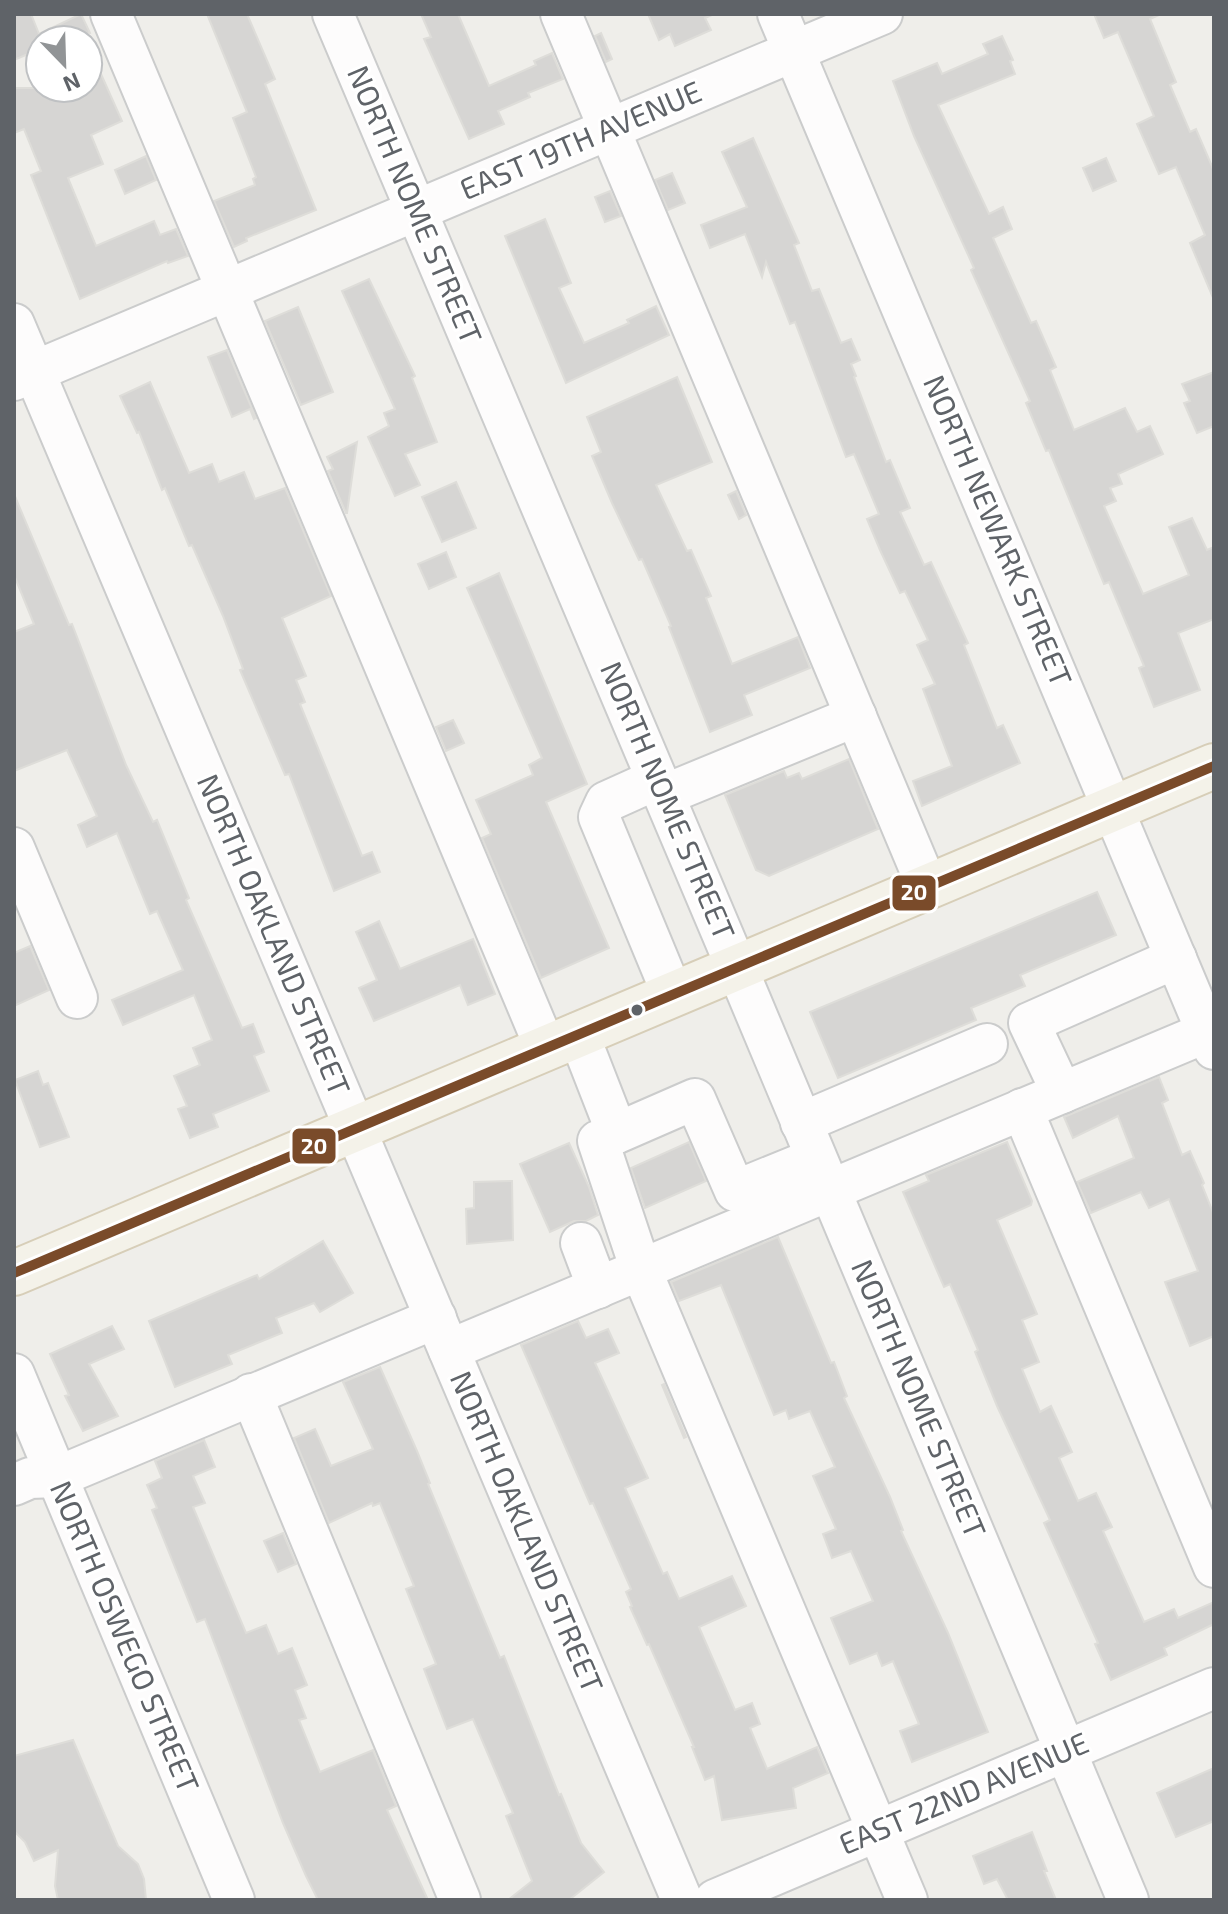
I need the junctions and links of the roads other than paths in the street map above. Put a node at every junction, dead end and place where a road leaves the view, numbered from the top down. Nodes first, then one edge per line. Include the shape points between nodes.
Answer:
1 (111, 14) edge
2 (333, 14) edge
3 (561, 14) edge
4 (778, 14) edge
5 (882, 14) edge
6 (794, 51) junction
7 (610, 130) junction
8 (417, 210) junction
9 (228, 290) junction
10 (14, 324) edge
11 (24, 376) edge
12 (856, 716) junction
13 (1214, 766) edge
14 (661, 787) junction
15 (1114, 809) junction
16 (14, 848) edge
17 (927, 886) junction
18 (1176, 958) junction
19 (736, 966) junction
20 (672, 993) junction
21 (77, 998) dead end
22 (562, 1040) junction
23 (1210, 1040) edge
24 (987, 1044) dead end
25 (1062, 1093) junction
26 (1022, 1109) junction
27 (355, 1129) junction
28 (598, 1141) dead end
29 (816, 1157) junction
30 (581, 1243) dead end
31 (641, 1270) junction
32 (14, 1273) edge
33 (598, 1288) junction
34 (442, 1334) junction
35 (14, 1374) edge
36 (251, 1394) junction
37 (57, 1477) junction
38 (14, 1485) edge
39 (1214, 1567) edge
40 (1214, 1688) edge
41 (1066, 1751) junction
42 (878, 1831) junction
43 (234, 1900) edge
44 (460, 1900) edge
45 (682, 1900) edge
46 (715, 1900) edge
47 (907, 1900) edge
48 (1128, 1900) edge

1 - 9 street
2 - 8 street, NORTH NOME STREET
3 - 7 street
4 - 6 street, NORTH NEWARK STREET
5 - 6 street, EAST 19TH AVENUE
6 - 7 street, EAST 19TH AVENUE
6 - 15 street, NORTH NEWARK STREET
7 - 8 street, EAST 19TH AVENUE
7 - 12 street
8 - 9 street, EAST 19TH AVENUE
8 - 14 street, NORTH NOME STREET
9 - 11 street, EAST 19TH AVENUE
9 - 22 street
10 - 11 street, NORTH OAKLAND STREET
11 - 27 street, NORTH OAKLAND STREET
12 - 14 street
12 - 17 street
13 - 15 main road
14 - 19 street, NORTH NOME STREET
14 - 20 street via 606,802 599,817
15 - 17 main road
15 - 18 street, NORTH NEWARK STREET
16 - 21 street
17 - 19 main road
18 - 23 street, NORTH NEWARK STREET
18 - 25 street via 1029,1023
19 - 20 main road
19 - 29 street, NORTH NOME STREET
20 - 22 main road
22 - 27 main road
22 - 29 street via 617,1133 695,1099 735,1191
23 - 25 street
24 - 29 street
25 - 26 street
26 - 29 street
26 - 39 street
27 - 32 main road
27 - 34 street, NORTH OAKLAND STREET
28 - 31 street
29 - 31 street
29 - 41 street, NORTH NOME STREET
30 - 33 street
31 - 33 street
31 - 42 street
33 - 34 street
34 - 36 street
34 - 45 street, NORTH OAKLAND STREET
35 - 37 street, NORTH OSWEGO STREET
36 - 37 street
36 - 44 street
37 - 38 street
37 - 43 street, NORTH OSWEGO STREET
40 - 41 street, EAST 22ND AVENUE
41 - 42 street, EAST 22ND AVENUE
41 - 48 street, NORTH NOME STREET
42 - 46 street, EAST 22ND AVENUE
42 - 47 street

